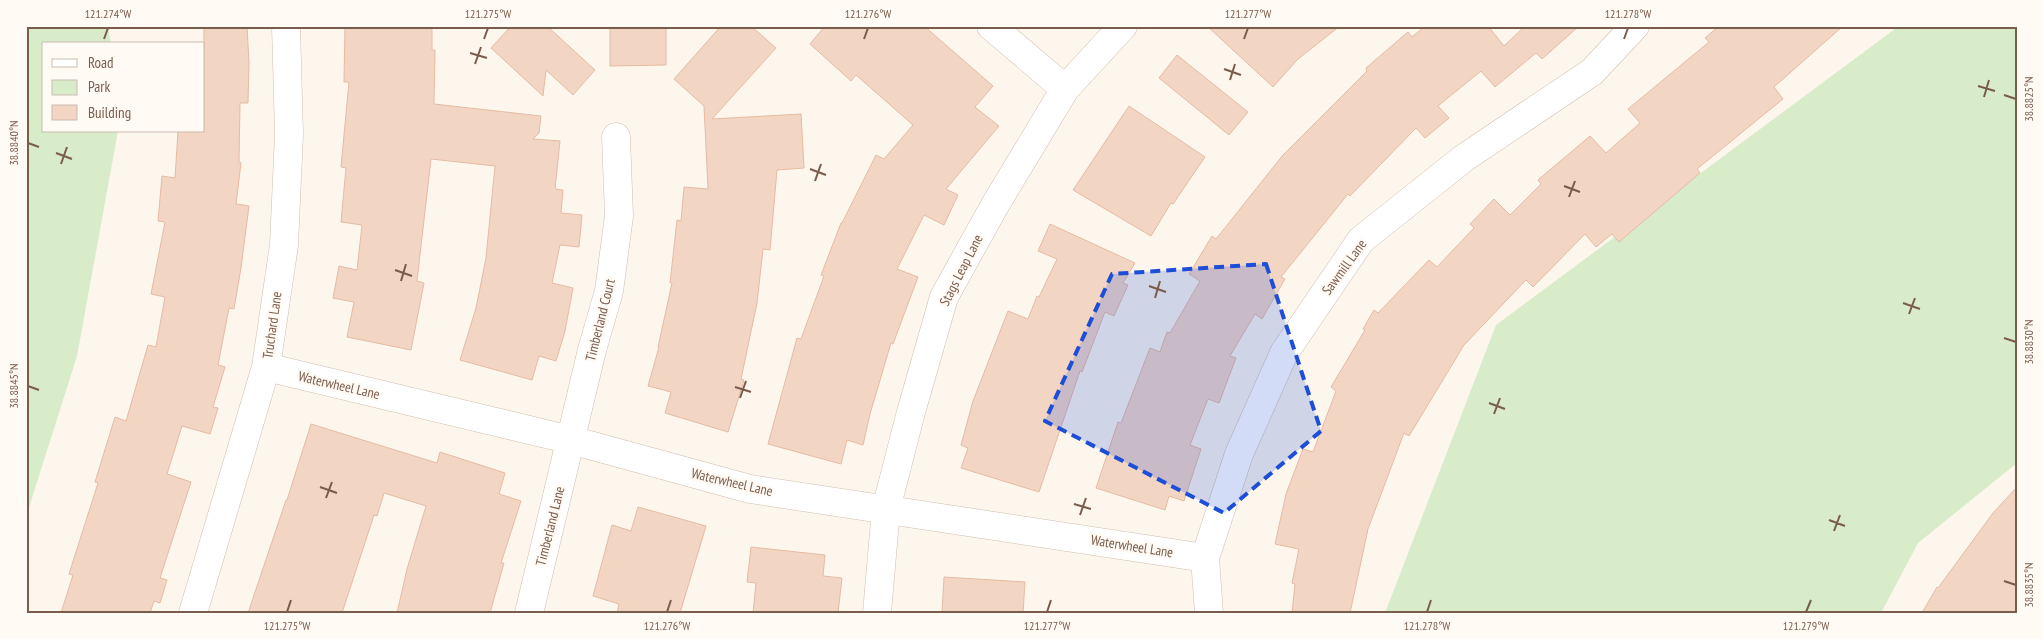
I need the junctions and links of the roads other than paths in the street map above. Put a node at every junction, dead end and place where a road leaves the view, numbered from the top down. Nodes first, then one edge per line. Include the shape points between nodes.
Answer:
1 (286, 26) edge
2 (991, 26) edge
3 (1123, 26) edge
4 (1635, 26) edge
5 (1065, 89) junction
6 (616, 138) dead end
7 (266, 367) junction
8 (571, 440) junction
9 (886, 509) junction
10 (1205, 558) junction
11 (193, 613) edge
12 (529, 613) edge
13 (877, 613) edge
14 (1209, 613) edge

1 - 7 street, Truchard Lane via 290,134 284,246
2 - 5 street
3 - 5 street, Stags Leap Lane
4 - 10 street, Sawmill Lane via 1592,72 1464,158 1362,240 1284,353 1239,454
5 - 9 street, Stags Leap Lane via 944,297
6 - 8 street, Timberland Court via 619,216 609,290
7 - 8 street, Waterwheel Lane
7 - 11 street, Truchard Lane
8 - 9 street, Waterwheel Lane via 750,489
8 - 12 street, Timberland Lane
9 - 10 street, Waterwheel Lane
9 - 13 street, Stags Leap Lane
10 - 14 street, Sawmill Lane

